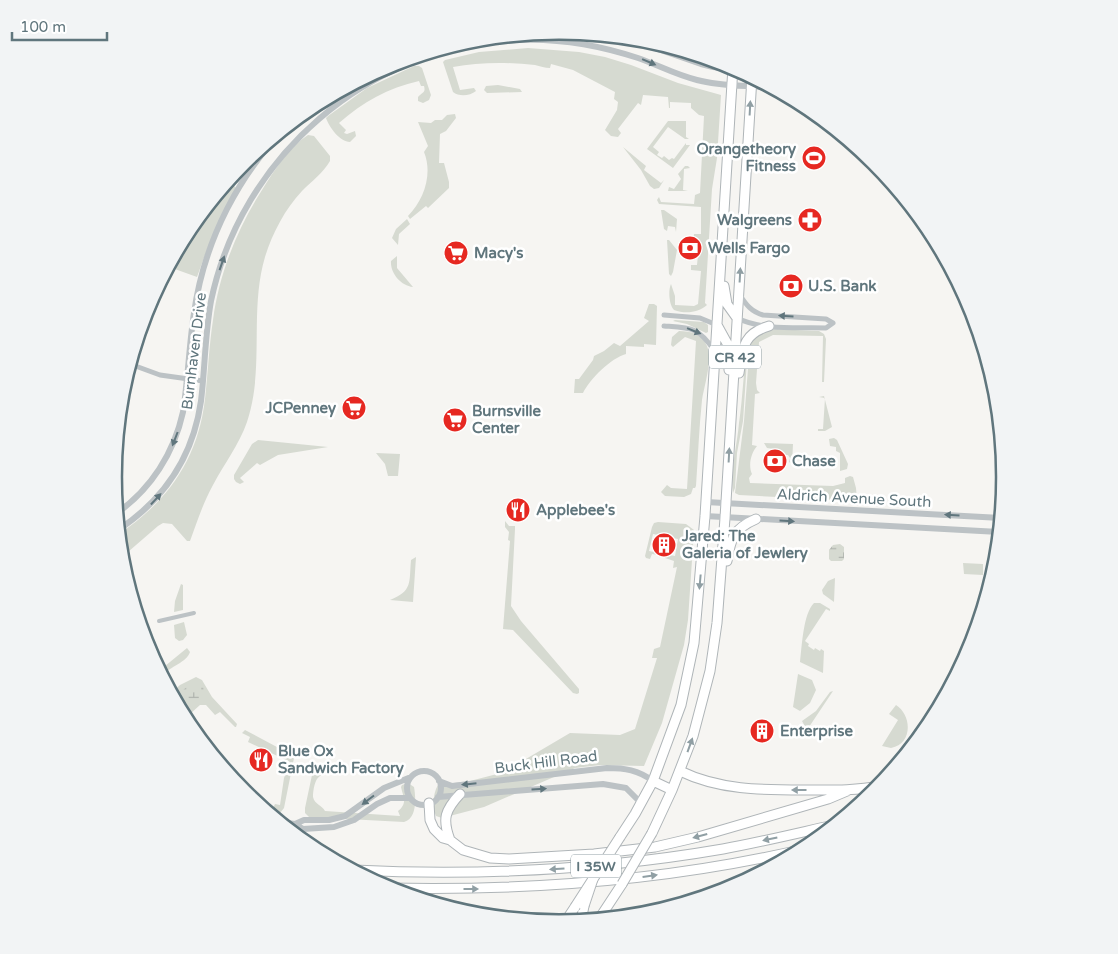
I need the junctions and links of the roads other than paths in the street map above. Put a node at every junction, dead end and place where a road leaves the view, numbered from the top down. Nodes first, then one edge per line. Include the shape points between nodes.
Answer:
1 (558, 40) edge
2 (689, 60) edge
3 (702, 64) edge
4 (733, 76) edge
5 (362, 87) edge
6 (731, 87) junction
7 (751, 87) junction
8 (756, 87) edge
9 (260, 158) edge
10 (722, 240) junction
11 (739, 293) junction
12 (664, 315) dead end
13 (737, 318) junction
14 (717, 325) junction
15 (664, 326) dead end
16 (769, 326) junction
17 (715, 352) junction
18 (136, 366) edge
19 (187, 379) junction
20 (202, 381) junction
21 (732, 407) junction
22 (706, 502) junction
23 (726, 503) junction
24 (123, 507) edge
25 (705, 516) junction
26 (725, 518) junction
27 (994, 518) edge
28 (756, 519) junction
29 (125, 525) edge
30 (992, 532) edge
31 (194, 613) dead end
32 (159, 621) dead end
33 (717, 623) junction
34 (680, 771) junction
35 (411, 777) junction
36 (439, 781) junction
37 (653, 781) junction
38 (866, 788) edge
39 (672, 790) junction
40 (847, 791) junction
41 (460, 794) junction
42 (438, 797) junction
43 (410, 798) junction
44 (429, 803) junction
45 (641, 803) junction
46 (295, 824) joint
47 (819, 828) edge
48 (450, 840) junction
49 (779, 855) edge
50 (369, 870) edge
51 (412, 888) edge
52 (579, 906) junction
53 (604, 911) edge
54 (579, 913) edge
55 (572, 914) edge

1 -> 6 street, Burnhaven Drive via 615,50 696,80
2 - 3 street
4 - 6 highway, CR 42
20 -> 5 street, Burnhaven Drive via 209,315 219,272 233,234 261,184 297,138 333,106
6 - 7 street, Burnhaven Drive
6 - 10 highway, CR 42
7 - 8 street, Burnhaven Drive
11 -> 7 highway, CR 42
9 - 19 street, Burnhaven Drive via 226,213 204,268 195,305
10 - 13 highway via 725,296
10 - 14 highway, CR 42
11 - 13 highway, CR 42
16 -> 11 street via 826,328 833,323 826,318 756,313 744,303
12 - 14 street via 700,318
13 - 16 street
13 - 21 highway, CR 42
14 - 17 highway, CR 42
14 - 21 highway via 728,344
15 -> 17 street via 695,330 704,336
16 - 21 highway via 755,331 746,340
17 - 22 highway, CR 42
18 - 19 street via 160,375
19 - 20 street
19 -> 24 street, Burnhaven Drive via 180,426 171,450 149,484
29 -> 20 street, Burnhaven Drive via 151,505 178,470 195,430
23 -> 21 highway, CR 42
22 - 23 street, Aldrich Avenue South
22 - 25 highway, CR 42
23 - 26 highway, CR 42
27 -> 23 street, Aldrich Avenue South
25 - 26 street, Aldrich Avenue South
25 -> 37 highway, CR 42 via 697,621 689,670 681,705
26 - 28 street, Aldrich Avenue South
26 - 33 highway, CR 42
28 -> 30 street, Aldrich Avenue South
28 - 33 highway via 743,524 730,542
31 - 32 street
34 -> 33 highway, CR 42 via 701,709
34 - 39 highway, CR 42
40 -> 34 highway via 733,787 709,783
35 - 36 street via 426,771
35 - 43 street via 407,788
35 -> 46 street via 384,788 345,816 304,820
37 -> 36 street, Buck Hill Road via 642,772 624,768 452,786
36 - 42 street
37 - 39 highway
37 - 45 highway, CR 42
38 - 40 highway
39 - 53 highway, CR 42, bridge via 652,833
40 -> 48 highway via 655,847 509,859 490,858 463,850
41 - 42 street, Buck Hill Road
41 -> 45 street, Buck Hill Road via 603,784 626,788
41 - 48 highway via 445,814 445,828
42 - 44 street
43 - 44 street via 419,804
43 - 46 street via 390,798 334,828 303,829
44 - 48 highway via 434,829
45 - 52 highway, CR 42, bridge
47 -> 50 highway, I 35W via 723,848 606,865 476,872
51 -> 49 highway, I 35W via 579,884 693,870
52 - 54 highway
52 - 55 highway

